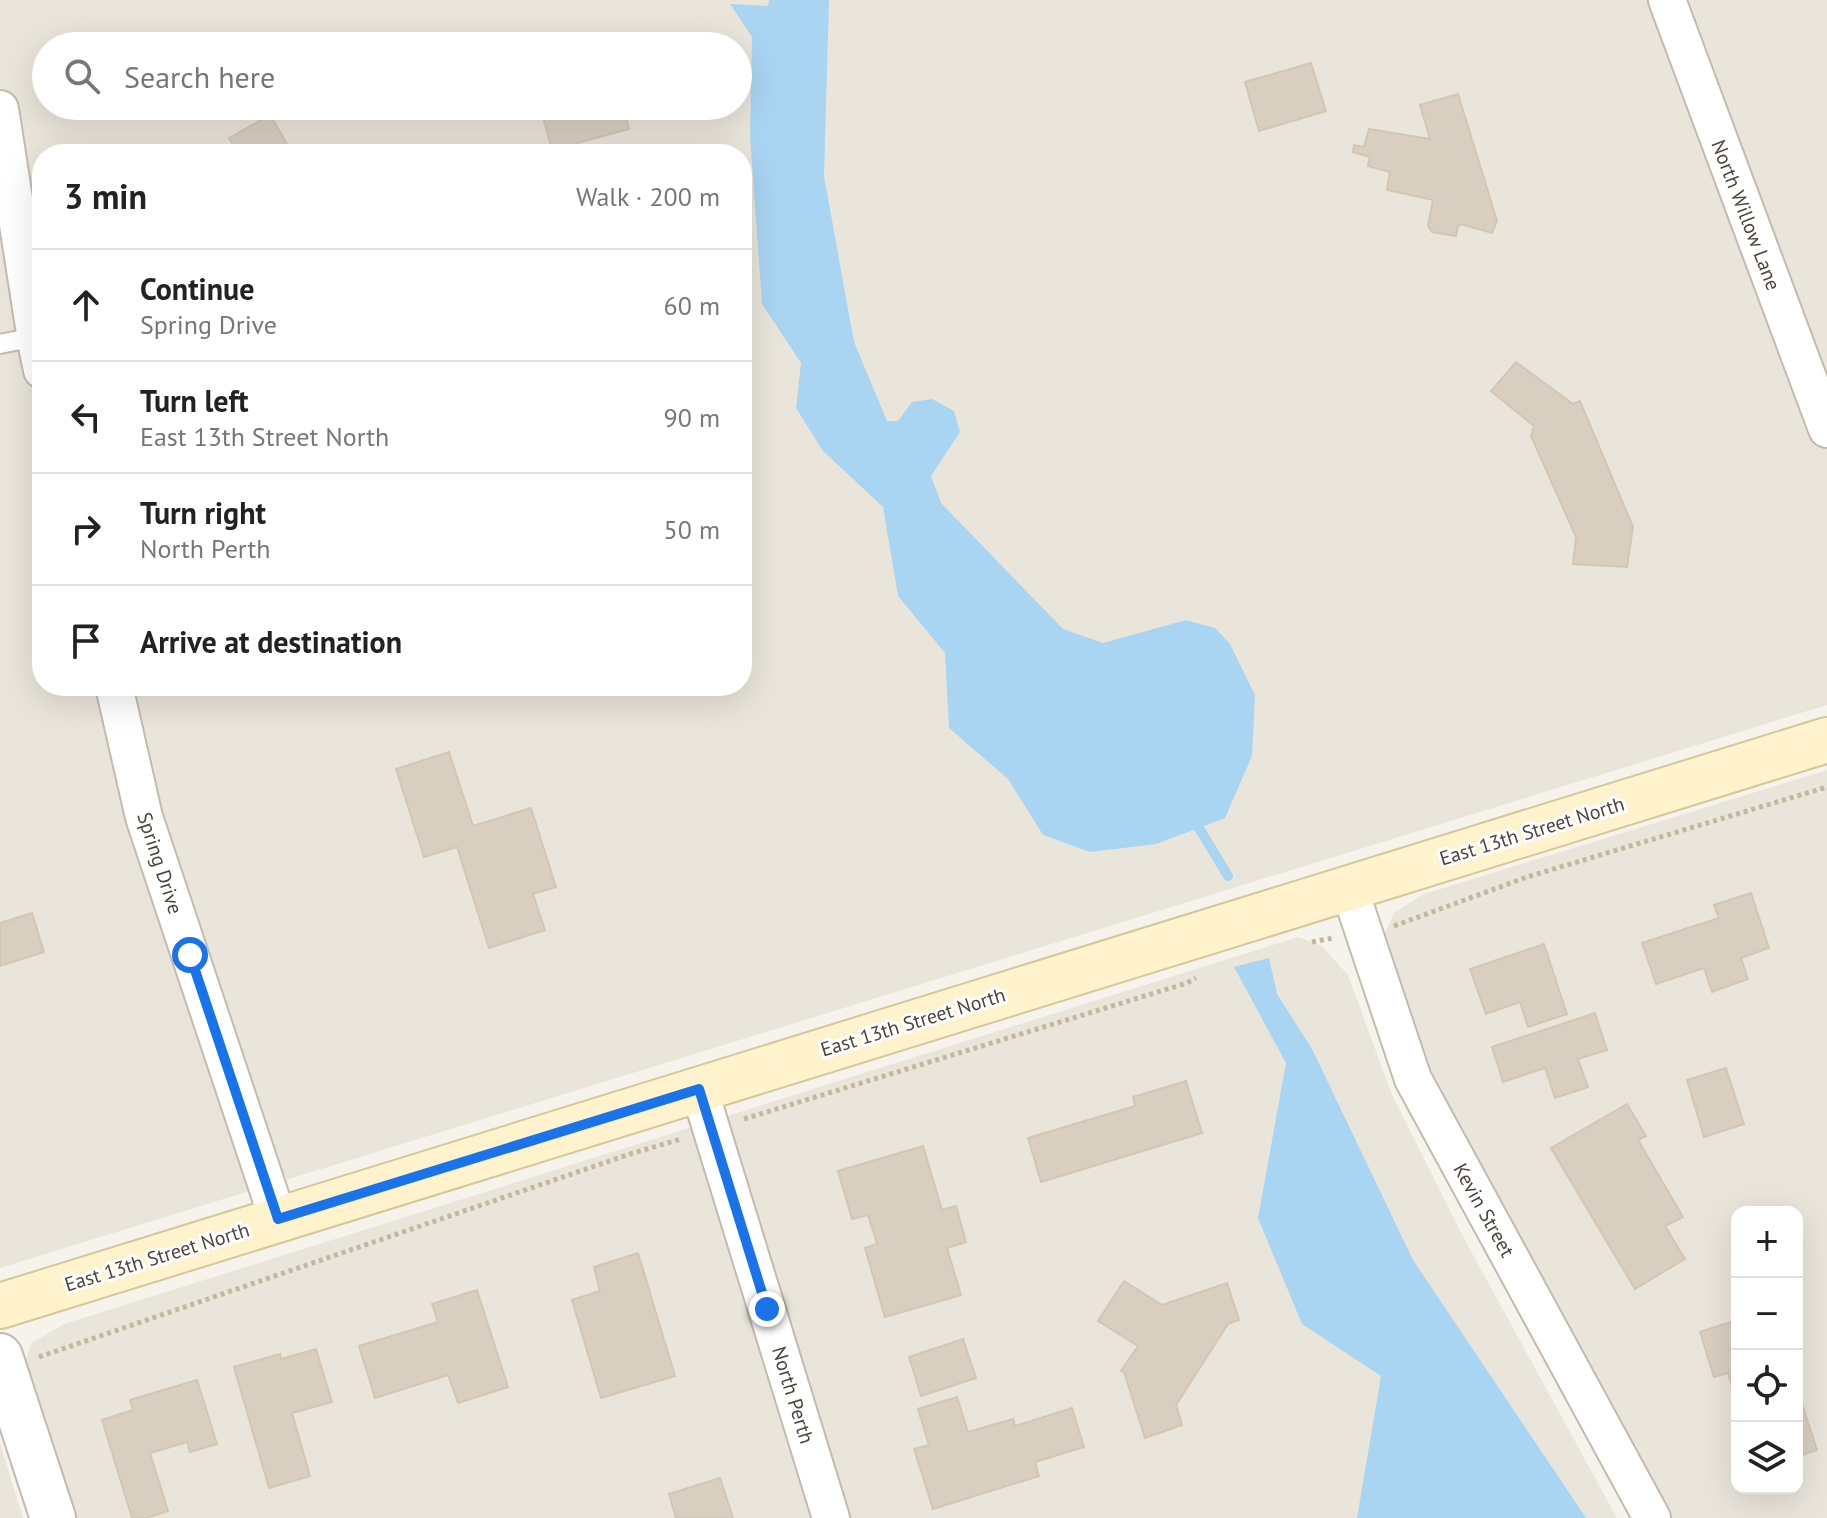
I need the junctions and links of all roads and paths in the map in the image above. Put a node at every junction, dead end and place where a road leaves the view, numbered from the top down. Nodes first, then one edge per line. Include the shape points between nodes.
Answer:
1 (1667, 0) edge
2 (0, 109) edge
3 (32, 310) edge
4 (0, 344) edge
5 (32, 352) edge
6 (1827, 429) edge
7 (116, 696) edge
8 (1827, 740) edge
9 (1827, 787) edge
10 (1349, 888) junction
11 (1364, 933) junction
12 (1306, 944) dead end
13 (1199, 977) dead end
14 (706, 1109) junction
15 (278, 1219) junction
16 (0, 1306) edge
17 (2, 1362) edge
18 (53, 1518) edge
19 (831, 1518) edge
20 (1652, 1518) edge

1 - 6 street, North Willow Lane
2 - 3 street
4 - 5 lane
7 - 15 street, Spring Drive via 144,817
8 - 10 main road, East 13th Street North
9 - 11 path via 1527,877
10 - 11 street, Kevin Street
10 - 14 main road, East 13th Street North
11 - 12 path
11 - 20 street, Kevin Street via 1413,1079
13 - 14 path
14 - 15 main road, East 13th Street North
14 - 17 path via 630,1154
14 - 19 street, North Perth
15 - 16 main road, East 13th Street North
17 - 18 street

